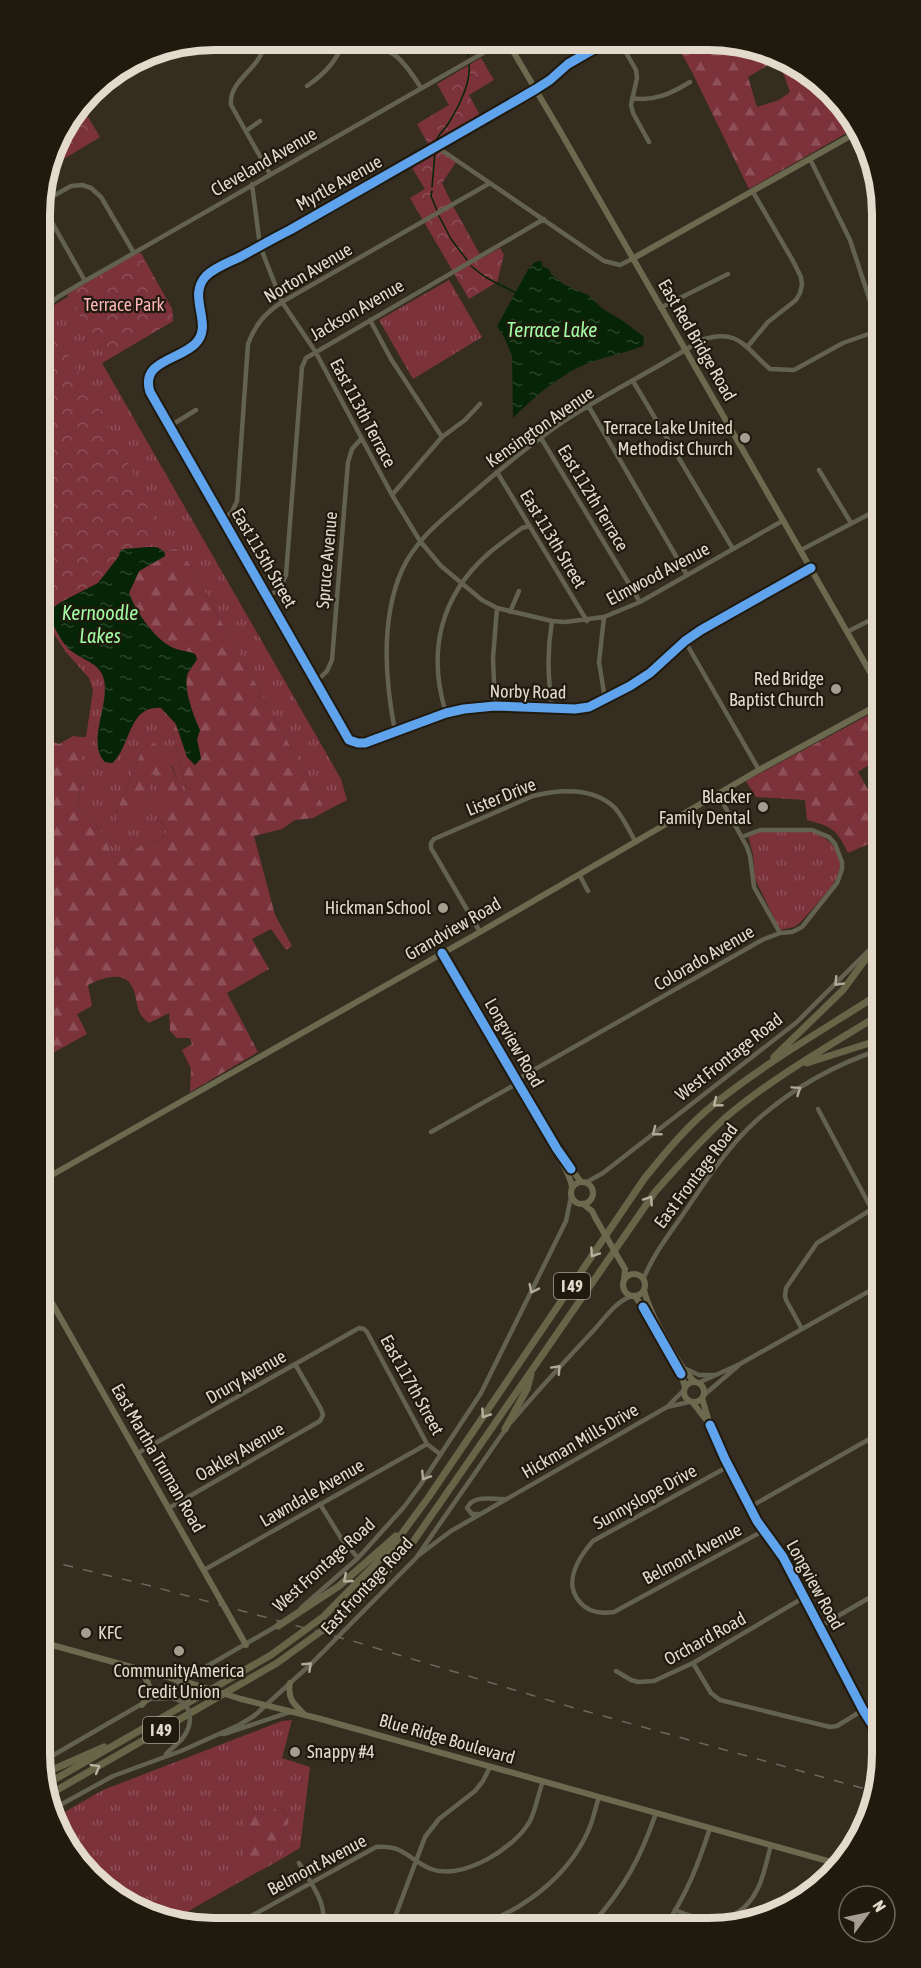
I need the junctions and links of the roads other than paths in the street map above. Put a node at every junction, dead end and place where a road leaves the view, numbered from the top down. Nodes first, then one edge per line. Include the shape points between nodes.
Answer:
1 (263, 50) edge
2 (341, 50) edge
3 (389, 50) edge
4 (489, 50) edge
5 (511, 50) edge
6 (593, 50) edge
7 (625, 50) edge
8 (690, 82) dead end
9 (307, 86) dead end
10 (421, 88) junction
11 (536, 89) junction
12 (632, 98) junction
13 (260, 121) dead end
14 (246, 131) junction
15 (851, 136) edge
16 (649, 142) dead end
17 (437, 147) junction
18 (810, 159) junction
19 (270, 174) junction
20 (490, 183) junction
21 (252, 184) junction
22 (753, 192) junction
23 (51, 197) edge
24 (544, 219) junction
25 (50, 220) edge
26 (260, 246) junction
27 (134, 253) junction
28 (632, 259) junction
29 (728, 274) dead end
30 (85, 281) junction
31 (282, 302) junction
32 (50, 304) edge
33 (872, 307) edge
34 (660, 308) junction
35 (369, 320) junction
36 (872, 332) edge
37 (748, 346) junction
38 (685, 350) junction
39 (315, 351) junction
40 (633, 381) junction
41 (149, 388) joint
42 (480, 404) dead end
43 (589, 407) junction
44 (196, 410) dead end
45 (170, 426) junction
46 (442, 437) junction
47 (541, 438) junction
48 (361, 439) junction
49 (819, 470) dead end
50 (497, 472) junction
51 (392, 495) junction
52 (872, 513) edge
53 (223, 519) junction
54 (784, 520) junction
55 (851, 523) junction
56 (529, 526) junction
57 (420, 541) junction
58 (733, 549) junction
59 (801, 550) junction
60 (811, 568) junction
61 (687, 575) junction
62 (462, 583) junction
63 (519, 591) dead end
64 (268, 597) junction
65 (639, 602) junction
66 (497, 608) junction
67 (510, 612) junction
68 (604, 617) junction
69 (872, 619) edge
70 (552, 621) junction
71 (587, 621) junction
72 (847, 632) junction
73 (685, 641) junction
74 (872, 675) edge
75 (316, 682) junction
76 (605, 699) junction
77 (495, 706) junction
78 (872, 708) edge
79 (554, 709) junction
80 (446, 713) junction
81 (395, 731) junction
82 (354, 742) joint
83 (759, 770) junction
84 (718, 794) junction
85 (742, 837) junction
86 (635, 841) junction
87 (579, 874) junction
88 (588, 891) dead end
89 (480, 932) junction
90 (780, 933) junction
91 (872, 948) edge
92 (872, 950) edge
93 (442, 953) junction
94 (871, 999) edge
95 (871, 1020) edge
96 (871, 1042) edge
97 (871, 1053) edge
98 (763, 1067) junction
99 (796, 1067) junction
100 (517, 1082) junction
101 (818, 1108) dead end
102 (431, 1132) dead end
103 (557, 1149) junction
104 (50, 1176) edge
105 (583, 1182) junction
106 (572, 1187) junction
107 (571, 1197) junction
108 (587, 1202) junction
109 (623, 1266) junction
110 (634, 1275) junction
111 (643, 1280) junction
112 (624, 1282) junction
113 (644, 1290) junction
114 (871, 1290) edge
115 (633, 1296) junction
116 (50, 1299) edge
117 (361, 1328) joint
118 (802, 1329) junction
119 (295, 1364) junction
120 (740, 1364) junction
121 (681, 1365) junction
122 (532, 1368) junction
123 (718, 1374) junction
124 (697, 1383) junction
125 (684, 1389) junction
126 (703, 1397) junction
127 (691, 1402) junction
128 (667, 1407) junction
129 (710, 1425) junction
130 (505, 1429) junction
131 (871, 1438) edge
132 (427, 1444) junction
133 (141, 1452) junction
134 (440, 1454) junction
135 (729, 1466) junction
136 (505, 1498) junction
137 (320, 1504) junction
138 (750, 1507) junction
139 (169, 1508) junction
140 (481, 1514) junction
141 (407, 1527) junction
142 (764, 1531) junction
143 (358, 1558) junction
144 (416, 1558) junction
145 (207, 1568) junction
146 (871, 1597) edge
147 (803, 1598) junction
148 (600, 1613) joint
149 (278, 1626) junction
150 (819, 1627) junction
151 (50, 1644) edge
152 (246, 1645) junction
153 (693, 1663) junction
154 (135, 1668) junction
155 (616, 1671) dead end
156 (183, 1681) junction
157 (290, 1683) junction
158 (152, 1700) junction
159 (142, 1705) junction
160 (265, 1706) junction
161 (863, 1710) junction
162 (291, 1712) junction
163 (305, 1716) junction
164 (871, 1725) edge
165 (215, 1735) junction
166 (126, 1739) junction
167 (164, 1756) junction
168 (50, 1757) edge
169 (490, 1767) junction
170 (51, 1770) edge
171 (52, 1781) edge
172 (543, 1781) junction
173 (54, 1792) edge
174 (599, 1797) junction
175 (58, 1806) edge
176 (656, 1813) junction
177 (710, 1828) junction
178 (771, 1845) junction
179 (416, 1860) junction
180 (831, 1862) edge
181 (299, 1863) dead end
182 (311, 1883) junction
183 (675, 1910) junction
184 (725, 1917) edge
185 (248, 1918) edge
186 (324, 1918) edge
187 (394, 1918) edge
188 (498, 1918) edge
189 (597, 1918) edge
190 (670, 1918) edge
191 (692, 1918) edge

1 - 14 street via 232,94 231,104
2 - 9 street via 332,66
3 - 10 street via 401,59
4 - 10 street, Cleveland Avenue
5 - 11 main road, East Red Bridge Road
6 - 11 street, Myrtle Avenue
7 - 12 street via 636,70
8 - 12 street via 660,97
10 - 19 street, Cleveland Avenue
11 - 17 street, Myrtle Avenue
11 - 28 main road, East Red Bridge Road
12 - 16 street via 633,113
13 - 14 street
14 - 19 street
15 - 18 main road
17 - 20 street
17 - 26 street, Myrtle Avenue
18 - 22 main road
18 - 33 street via 850,240
19 - 21 street, Cleveland Avenue
20 - 24 street
20 - 31 street, Norton Avenue
21 - 26 street, East 113th Terrace
21 - 27 street, Cleveland Avenue
22 - 28 main road
22 - 37 street via 793,261 802,285 796,300 768,322
23 - 27 street via 71,186 91,188 101,197
24 - 28 street via 604,261 620,265
24 - 35 street, Jackson Avenue
25 - 30 street
26 - 31 street, East 113th Terrace
26 - 41 street, Myrtle Avenue via 205,278 197,295 203,325 199,339 191,348 155,366 148,379
27 - 30 street, Cleveland Avenue
28 - 34 main road, East Red Bridge Road
29 - 34 street
30 - 32 street, Cleveland Avenue
31 - 39 street, East 113th Terrace
31 - 53 street, Norton Avenue via 261,319 248,344 237,501
34 - 38 main road, East Red Bridge Road
35 - 39 street, Jackson Avenue
35 - 46 street
36 - 37 street via 843,343 794,370 770,369
37 - 38 street, Kensington Avenue via 734,338 716,336
38 - 40 street, Kensington Avenue
38 - 54 main road, East Red Bridge Road
39 - 48 street, East 113th Terrace
39 - 64 street, Jackson Avenue via 302,367 286,575 280,588
40 - 43 street, Kensington Avenue
40 - 58 street
41 - 45 street, East 115th Street
42 - 46 street
43 - 47 street, Kensington Avenue
43 - 61 street
44 - 45 street
45 - 53 street, East 115th Street
46 - 51 street
47 - 50 street, Kensington Avenue
47 - 65 street, East 112th Terrace
48 - 51 street, East 113th Terrace
48 - 75 street, Spruce Avenue via 348,462 332,660
49 - 55 street
50 - 56 street, East 113th Street
50 - 57 street, Kensington Avenue
51 - 57 street, East 113th Terrace
52 - 55 street
53 - 64 street, East 115th Street
54 - 58 street, Elmwood Avenue
54 - 59 main road, East Red Bridge Road
55 - 59 street
56 - 62 street via 488,554
56 - 71 street, East 113th Street
57 - 62 street, Elmwood Avenue
57 - 81 street, Kensington Avenue via 401,572 388,626 387,676
58 - 61 street, Elmwood Avenue
59 - 60 main road, East Red Bridge Road
60 - 72 main road, East Red Bridge Road
60 - 73 street, Norby Road
61 - 65 street, Elmwood Avenue
62 - 66 street, Elmwood Avenue
62 - 80 street via 448,608 438,645 438,683
63 - 67 street
64 - 75 street, East 115th Street
65 - 68 street, Elmwood Avenue
66 - 67 street, Elmwood Avenue
66 - 77 street
67 - 70 street, Elmwood Avenue
68 - 71 street, Elmwood Avenue
68 - 76 street via 599,662
69 - 72 street
70 - 71 street, Elmwood Avenue
70 - 79 street via 548,684
72 - 74 main road, East Red Bridge Road
73 - 76 street, Norby Road via 650,673
73 - 83 street
75 - 82 street, East 115th Street
76 - 79 street, Norby Road via 582,708
77 - 79 street, Norby Road
77 - 80 street, Norby Road
78 - 83 main road, Grandview Road
80 - 81 street, Norby Road
81 - 82 street, Norby Road via 365,743
83 - 84 main road, Grandview Road
84 - 85 street
84 - 86 main road, Grandview Road
85 - 90 street via 750,856 754,887
85 - 90 street, Colorado Avenue via 760,830 816,831 829,837 840,853 837,884 802,927
86 - 87 main road, Grandview Road
86 - 89 street, Lister Drive via 619,813 607,802 592,795 564,791 533,796 434,839 431,848
87 - 88 street
87 - 89 main road, Grandview Road
89 - 93 main road, Grandview Road
90 - 100 street, Colorado Avenue
91 -> 105 street, West Frontage Road via 797,1022 603,1173
92 - 98 highway via 843,990
93 - 100 main road, Longview Road
93 - 104 main road, Grandview Road
94 - 98 highway, I 49
95 - 99 highway, I 49
96 - 99 highway
111 -> 97 street, East Frontage Road via 656,1254 707,1180 756,1121 802,1086
98 -> 141 highway, I 49 via 712,1106 644,1179
122 -> 99 highway, I 49 via 655,1192 679,1164 725,1118
100 - 102 street
100 - 103 main road, Longview Road
101 - 118 street via 871,1208 817,1243 786,1288 784,1296
103 - 105 main road, Longview Road
103 - 106 main road, Longview Road
105 - 106 main road
105 - 108 main road via 592,1190
106 - 107 main road
107 - 108 main road via 576,1203
107 -> 134 street, West Frontage Road via 566,1221 494,1369
108 - 109 main road, bridge
109 - 110 main road
109 - 112 main road
110 - 111 main road
110 - 112 main road
111 - 113 main road
112 - 115 main road via 626,1292
113 - 115 main road
113 - 121 main road via 651,1312
114 - 118 street
115 - 125 main road via 648,1314 681,1374
130 -> 115 street, East Frontage Road via 613,1309
116 - 133 main road, East Martha Truman Road
117 - 119 street, Drury Avenue
117 - 132 street, East 117th Street via 367,1332
118 - 120 street
119 - 133 street, Drury Avenue
119 - 139 street, Oakley Avenue via 321,1409 323,1415 318,1423
120 - 123 street
120 - 126 street
121 - 123 street via 699,1375
121 - 124 main road
122 - 130 highway via 527,1389
173 -> 122 highway, I 49 via 277,1663 345,1614 413,1542
123 - 124 street
124 - 125 main road via 689,1383
124 - 126 main road via 703,1388
125 - 127 main road via 684,1397
125 - 128 street, Hickman Mills Drive
126 - 127 main road
126 - 129 main road, Longview Road
127 - 128 street, Hickman Mills Drive
127 - 129 main road, Longview Road
128 - 136 street, Hickman Mills Drive
129 - 135 main road, Longview Road
130 - 144 street, East Frontage Road
131 - 138 street
132 - 134 street, East 117th Street
132 - 137 street, Lawndale Avenue
133 - 139 main road, East Martha Truman Road
134 -> 143 street, West Frontage Road via 404,1507
135 - 138 main road, Longview Road
135 - 148 street, Sunnyslope Drive via 587,1547 575,1568 573,1590 582,1605
136 - 140 street, Hickman Mills Drive
136 - 140 street, Hickman Mills Drive via 477,1499 468,1504 472,1514
137 - 143 street
137 - 145 street, Lawndale Avenue
138 - 142 main road, Longview Road
139 - 145 main road, East Martha Truman Road
140 - 144 street, Hickman Mills Drive
141 -> 149 highway via 339,1586
141 - 166 highway, I 49 via 385,1555 322,1617 271,1655
142 - 147 main road, Longview Road via 783,1557
142 - 148 street, Belmont Avenue via 614,1612
143 - 149 street, West Frontage Road
157 -> 144 street, East Frontage Road
145 - 152 main road, East Martha Truman Road
146 - 150 street
147 - 150 main road, Longview Road
147 - 153 street, Orchard Road
149 - 152 street, West Frontage Road
150 - 161 main road, Longview Road
151 - 154 main road, Blue Ridge Boulevard
152 - 156 street, West Frontage Road
153 - 155 street, Orchard Road via 648,1682 631,1680
153 - 161 street via 711,1693 720,1700 830,1727
154 - 156 main road, Blue Ridge Boulevard
154 - 159 main road via 150,1686
156 - 158 street, West Frontage Road
156 - 160 main road, Blue Ridge Boulevard, bridge
157 - 160 street, East Frontage Road
157 - 163 main road via 288,1696
158 - 159 street, West Frontage Road
158 - 167 street, bridge via 177,1699 191,1718 188,1731
159 - 168 street, West Frontage Road
160 - 162 main road, Blue Ridge Boulevard
160 - 165 street, East Frontage Road via 239,1725
161 - 164 main road, Longview Road
162 - 163 main road, Blue Ridge Boulevard
162 - 165 street
163 - 169 main road, Blue Ridge Boulevard
165 - 167 street, East Frontage Road
166 - 170 highway
166 - 171 highway, I 49
167 - 175 street, East Frontage Road via 113,1776
169 - 172 main road, Blue Ridge Boulevard
169 - 179 street via 475,1791 432,1826
172 - 174 main road, Blue Ridge Boulevard
172 - 179 street, Belmont Avenue via 525,1828 513,1842 490,1857 451,1872
174 - 176 main road, Blue Ridge Boulevard
174 - 188 street via 590,1826 559,1874 525,1903
176 - 177 main road, Blue Ridge Boulevard
176 - 189 street via 629,1876
177 - 178 main road, Blue Ridge Boulevard
177 - 183 street via 694,1874
178 - 180 main road, Blue Ridge Boulevard
178 - 184 street via 758,1889 749,1902
179 - 182 street, Belmont Avenue via 396,1848 376,1847
179 - 187 street
181 - 182 street
182 - 185 street, Belmont Avenue
182 - 186 street via 320,1899
183 - 190 street
183 - 191 street

